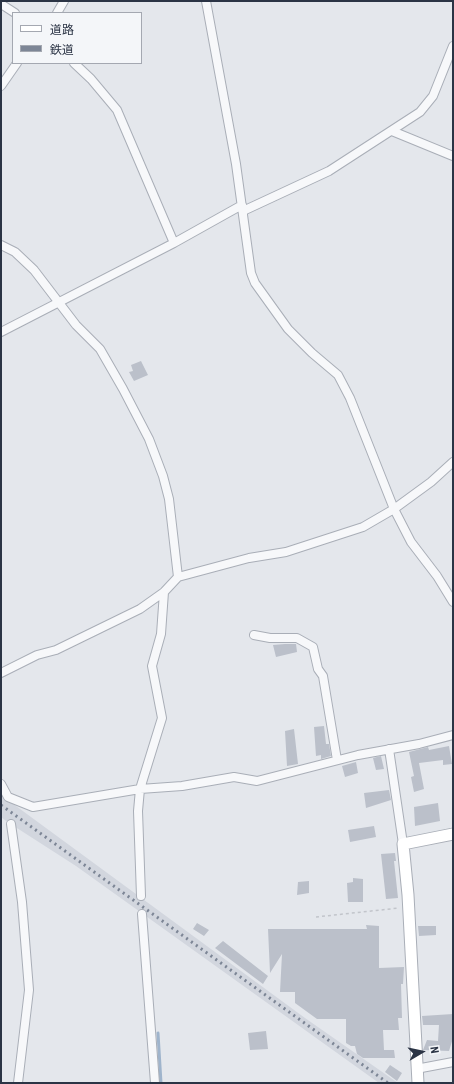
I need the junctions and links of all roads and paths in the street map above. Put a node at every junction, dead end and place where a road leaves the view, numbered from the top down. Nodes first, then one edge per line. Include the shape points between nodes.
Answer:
1 (64, 1) edge
2 (206, 1) edge
3 (1, 4) edge
4 (13, 12) edge
5 (58, 12) edge
6 (453, 46) edge
7 (16, 64) edge
8 (75, 64) edge
9 (1, 86) edge
10 (392, 131) junction
11 (453, 156) edge
12 (242, 208) junction
13 (174, 243) junction
14 (1, 245) edge
15 (58, 302) junction
16 (1, 332) edge
17 (453, 462) edge
18 (394, 509) junction
19 (178, 577) junction
20 (164, 592) junction
21 (453, 602) edge
22 (254, 635) dead end
23 (1, 673) edge
24 (453, 735) edge
25 (389, 749) junction
26 (337, 760) junction
27 (1, 784) edge
28 (140, 789) junction
29 (11, 824) dead end
30 (453, 834) edge
31 (403, 844) junction
32 (141, 896) dead end
33 (408, 908) junction
34 (142, 914) dead end
35 (316, 917) dead end
36 (453, 1062) edge
37 (416, 1069) junction
38 (18, 1083) edge
39 (155, 1083) edge
40 (418, 1083) edge

1 - 5 street
2 - 12 street
3 - 4 street
6 - 10 street via 433,96 420,112
7 - 9 street
8 - 13 street via 91,78 117,110
10 - 11 street
10 - 12 street via 329,171
12 - 13 street
12 - 18 street via 254,283 288,328 338,376 350,398
13 - 15 street
14 - 15 street via 15,252 34,270
15 - 16 street
15 - 19 street via 100,349 149,439 169,499
17 - 18 street
18 - 19 street via 363,527 318,542
18 - 21 street via 411,542
19 - 20 street
20 - 23 street via 140,609 56,650 37,655
20 - 28 street via 161,634 152,666 162,718
22 - 26 street via 297,638 313,647 318,669 323,676
24 - 25 street
25 - 26 street
25 - 31 street
26 - 28 street via 257,781 234,777 182,786
27 - 28 street via 8,797 33,807
28 - 32 street via 138,811
29 - 38 street via 22,902 30,990
30 - 31 street
31 - 33 street
33 - 35 path
33 - 37 street
34 - 39 street
36 - 37 street
37 - 40 street

